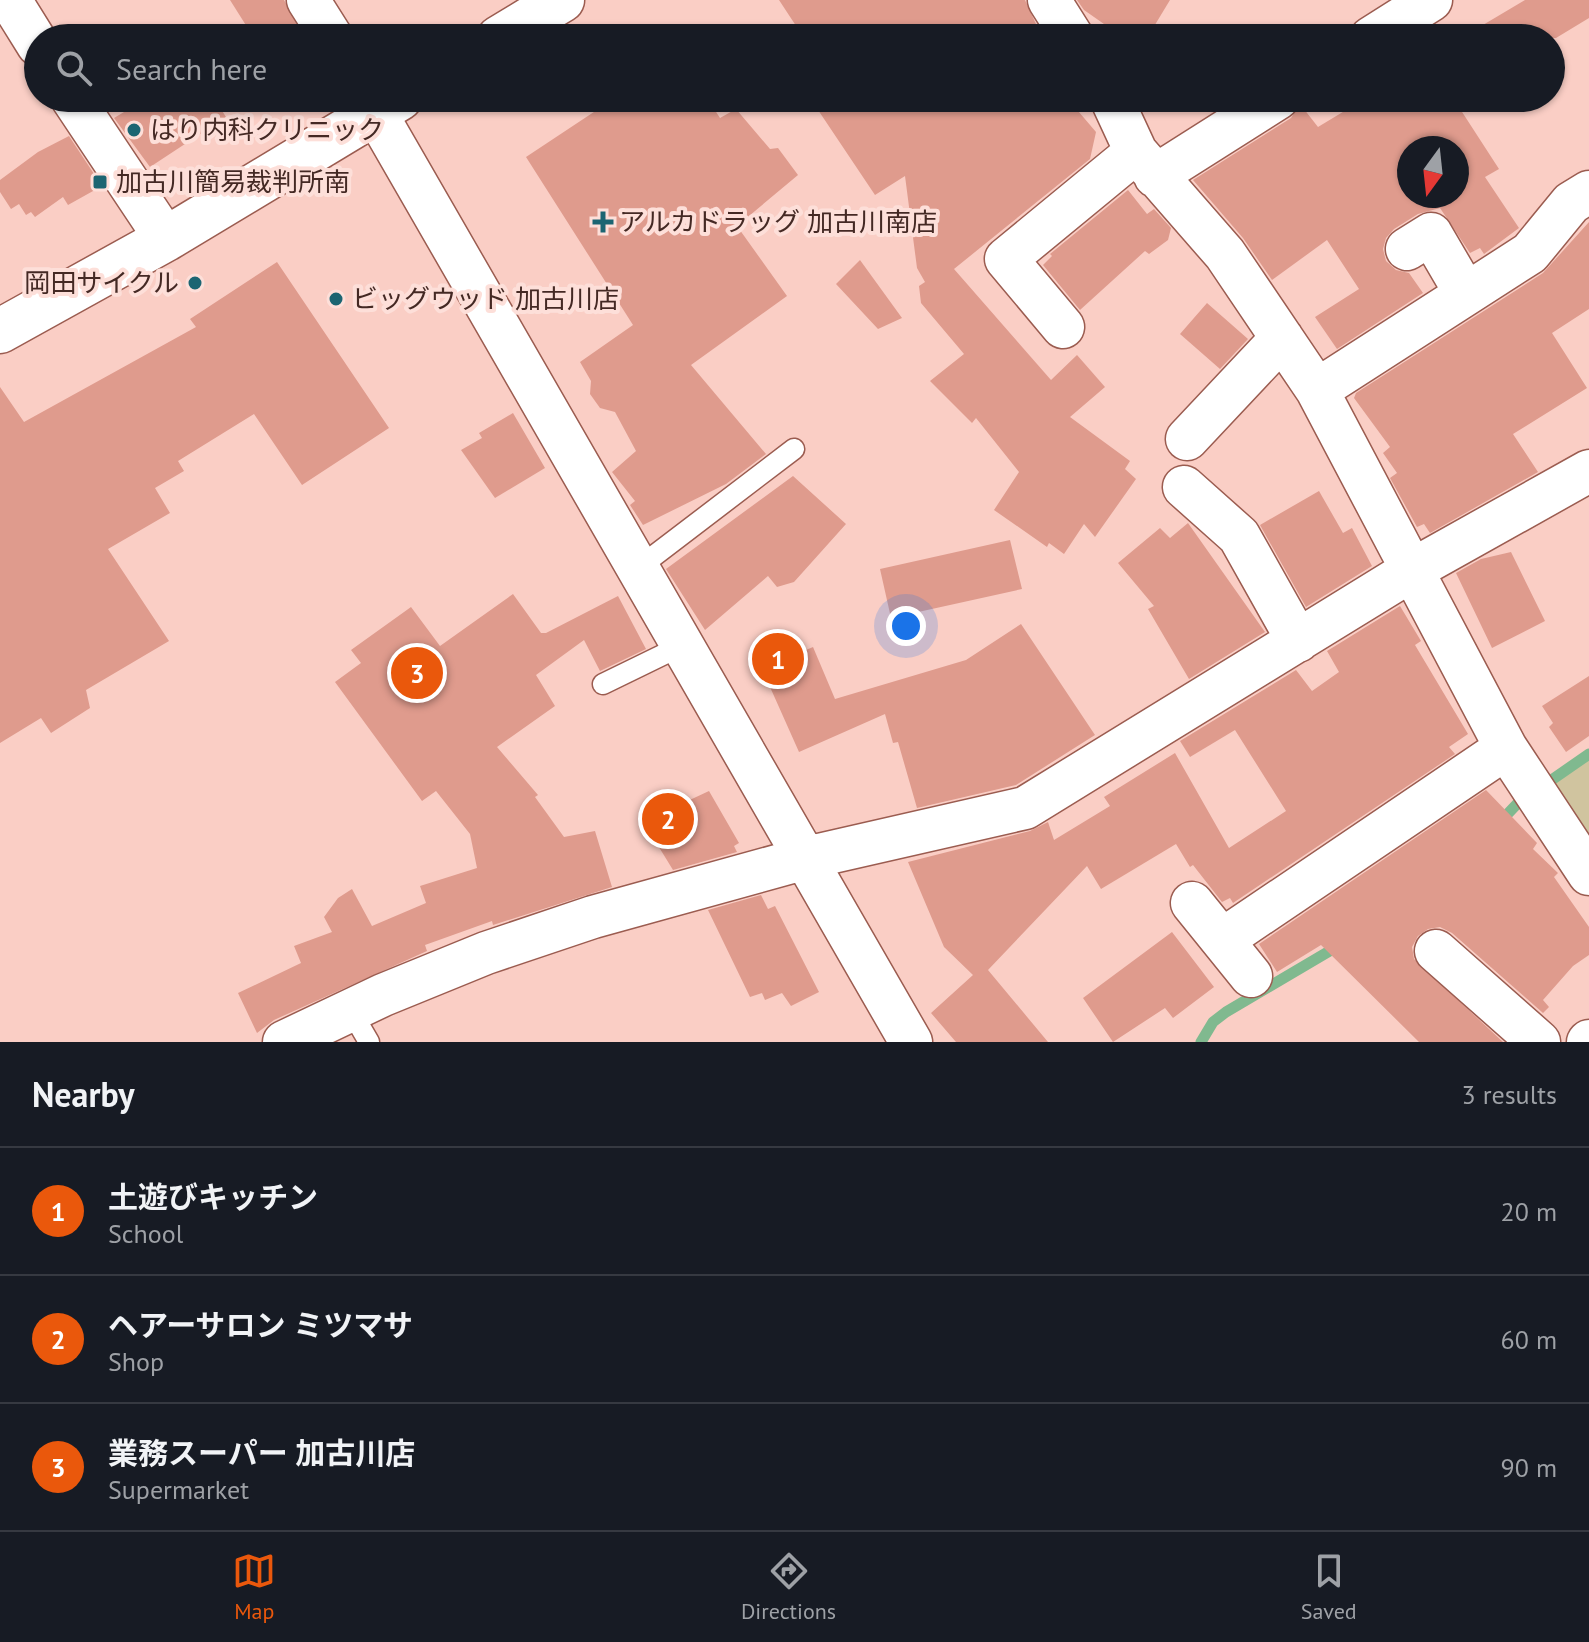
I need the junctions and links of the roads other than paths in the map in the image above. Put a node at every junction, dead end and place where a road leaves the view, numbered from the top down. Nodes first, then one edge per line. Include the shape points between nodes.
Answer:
1 (10, 0) edge
2 (308, 0) edge
3 (562, 0) edge
4 (1049, 0) edge
5 (1431, 0) edge
6 (25, 24) edge
7 (323, 24) edge
8 (522, 24) edge
9 (1064, 24) edge
10 (1393, 24) edge
11 (81, 112) edge
12 (367, 112) edge
13 (386, 112) edge
14 (1118, 112) edge
15 (1250, 112) edge
16 (1146, 164) junction
17 (1589, 192) edge
18 (166, 239) junction
19 (1407, 249) dead end
20 (1466, 294) junction
21 (1063, 327) dead end
22 (0, 331) edge
23 (1282, 338) junction
24 (1317, 390) junction
25 (1187, 439) dead end
26 (794, 449) dead end
27 (1589, 471) edge
28 (1184, 487) dead end
29 (638, 568) junction
30 (1412, 570) junction
31 (1298, 641) junction
32 (683, 645) junction
33 (603, 684) dead end
34 (1506, 748) junction
35 (806, 858) junction
36 (1589, 874) edge
37 (1192, 903) dead end
38 (1222, 940) junction
39 (1436, 951) dead end
40 (1251, 976) dead end
41 (360, 1026) edge
42 (284, 1042) edge
43 (911, 1042) edge
44 (1539, 1042) edge

1 - 6 street
2 - 7 street
3 - 8 main road
4 - 9 street
5 - 10 street
11 - 18 street
12 - 18 main road
13 - 29 street
14 - 16 street
15 - 16 street
16 - 21 street via 1006,259
16 - 23 street via 1225,254
17 - 20 street via 1571,203 1530,253
18 - 22 main road
19 - 20 street via 1431,234
20 - 24 street
23 - 24 street
23 - 25 street
24 - 30 street
26 - 29 lane
27 - 30 street
28 - 31 street via 1239,536
29 - 32 street
30 - 31 street
30 - 34 street
31 - 35 street via 1025,808
32 - 33 lane
32 - 35 street
34 - 36 street
34 - 38 street
35 - 41 street via 593,917 486,953
35 - 43 street
37 - 38 street
38 - 40 street
39 - 44 street via 1492,981
41 - 42 street

